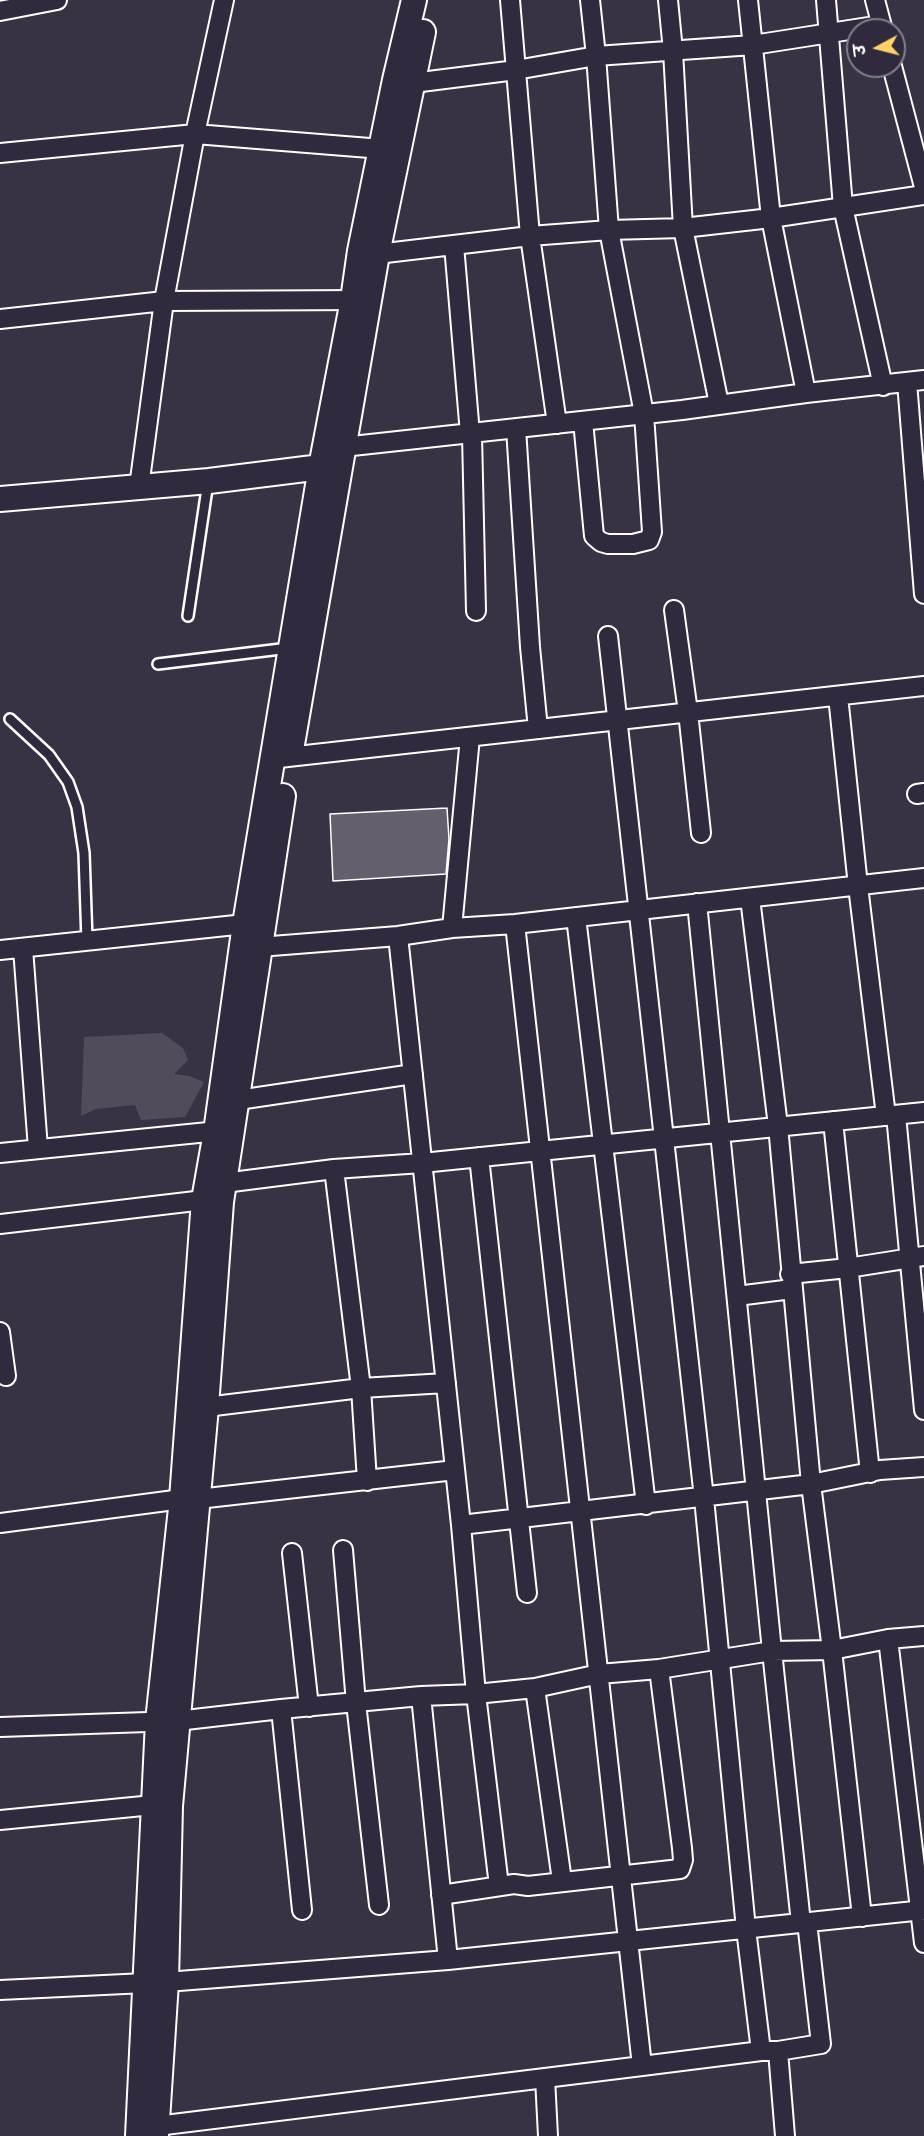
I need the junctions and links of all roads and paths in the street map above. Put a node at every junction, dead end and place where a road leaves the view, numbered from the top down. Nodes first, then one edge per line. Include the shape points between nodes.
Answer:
1 (57, 0) edge
2 (224, 0) edge
3 (510, 0) edge
4 (590, 0) edge
5 (668, 0) edge
6 (748, 0) edge
7 (826, 0) edge
8 (875, 0) edge
9 (413, 3) edge
10 (0, 11) edge
11 (880, 18) edge
12 (846, 32) edge
13 (830, 34) junction
14 (753, 45) junction
15 (674, 51) junction
16 (596, 56) junction
17 (516, 70) junction
18 (895, 78) edge
19 (413, 83) junction
20 (195, 134) junction
21 (382, 149) junction
22 (0, 153) edge
23 (924, 187) edge
24 (924, 195) edge
25 (843, 207) junction
26 (771, 218) junction
27 (684, 228) junction
28 (609, 230) junction
29 (530, 236) junction
30 (454, 245) junction
31 (377, 254) junction
32 (362, 300) junction
33 (164, 301) junction
34 (0, 319) edge
35 (916, 381) edge
36 (883, 386) junction
37 (806, 393) junction
38 (719, 404) junction
39 (644, 414) junction
40 (583, 421) junction
41 (557, 424) junction
42 (516, 428) junction
43 (470, 434) junction
44 (343, 447) junction
45 (321, 467) junction
46 (209, 481) junction
47 (139, 487) junction
48 (0, 499) edge
49 (924, 594) edge
50 (476, 610) dead end
51 (674, 610) dead end
52 (188, 616) dead end
53 (608, 636) dead end
54 (291, 648) junction
55 (158, 664) dead end
56 (924, 686) edge
57 (838, 696) junction
58 (688, 712) junction
59 (10, 719) dead end
60 (618, 720) junction
61 (538, 729) junction
62 (470, 737) junction
63 (281, 758) junction
64 (701, 833) dead end
65 (924, 878) edge
66 (858, 886) junction
67 (750, 898) junction
68 (697, 903) junction
69 (639, 910) junction
70 (576, 917) junction
71 (245, 924) junction
72 (515, 924) junction
73 (452, 928) junction
74 (398, 936) junction
75 (87, 941) junction
76 (259, 947) junction
77 (23, 948) junction
78 (0, 950) edge
79 (412, 1074) junction
80 (238, 1100) junction
81 (924, 1112) edge
82 (891, 1116) junction
83 (833, 1121) junction
84 (778, 1126) junction
85 (225, 1131) junction
86 (720, 1132) junction
87 (664, 1138) junction
88 (603, 1144) junction
89 (38, 1149) junction
90 (540, 1151) junction
91 (0, 1153) edge
92 (479, 1157) junction
93 (422, 1163) junction
94 (334, 1169) junction
95 (225, 1183) junction
96 (204, 1200) junction
97 (0, 1224) edge
98 (916, 1257) edge
99 (848, 1268) junction
100 (791, 1282) junction
101 (737, 1296) junction
102 (0, 1332) edge
103 (6, 1376) dead end
104 (446, 1383) junction
105 (361, 1388) junction
106 (206, 1407) junction
107 (924, 1410) edge
108 (924, 1467) edge
109 (455, 1470) junction
110 (870, 1473) junction
111 (367, 1481) junction
112 (811, 1484) junction
113 (757, 1492) junction
114 (704, 1498) junction
115 (190, 1499) junction
116 (646, 1505) junction
117 (581, 1513) junction
118 (519, 1518) junction
119 (0, 1523) edge
120 (461, 1525) junction
121 (343, 1550) dead end
122 (292, 1553) dead end
123 (527, 1593) dead end
124 (924, 1636) edge
125 (888, 1639) junction
126 (832, 1650) junction
127 (772, 1651) junction
128 (719, 1659) junction
129 (659, 1669) junction
130 (599, 1674) junction
131 (535, 1688) junction
132 (476, 1694) junction
133 (421, 1696) junction
134 (356, 1703) junction
135 (309, 1707) junction
136 (281, 1709) junction
137 (168, 1721) junction
138 (0, 1727) edge
139 (153, 1805) junction
140 (0, 1820) edge
141 (621, 1874) junction
142 (562, 1881) junction
143 (499, 1886) junction
144 (441, 1895) junction
145 (379, 1905) dead end
146 (302, 1910) dead end
147 (922, 1910) edge
148 (862, 1917) junction
149 (804, 1923) junction
150 (746, 1929) junction
151 (628, 1941) junction
152 (924, 1943) edge
153 (448, 1960) junction
154 (156, 1981) junction
155 (0, 1990) edge
156 (769, 2051) junction
157 (642, 2066) junction
158 (545, 2078) junction
159 (150, 2133) edge
160 (548, 2136) edge
161 (785, 2136) edge

1 - 10 street
2 - 20 street
3 - 17 street
4 - 16 street
5 - 15 street
6 - 14 street
7 - 13 street
8 - 11 street
9 - 19 main road
9 - 21 main road
12 - 13 street
13 - 14 street
13 - 25 street
14 - 15 street
14 - 26 street
15 - 16 street
15 - 27 street
16 - 17 street
16 - 28 street
17 - 19 street
17 - 29 street
18 - 23 street
19 - 31 main road
20 - 21 street
20 - 22 street
20 - 33 street
21 - 32 main road via 360,251
24 - 25 street
25 - 26 street
25 - 36 street
26 - 27 street
26 - 37 street
27 - 28 street
27 - 38 street
28 - 29 street
28 - 39 street
29 - 30 street
29 - 41 street
30 - 31 street
30 - 43 street
31 - 32 main road
32 - 33 street
32 - 44 main road
32 - 45 main road
33 - 34 street
33 - 47 street
35 - 36 street
35 - 49 street
36 - 37 street
37 - 38 street
38 - 39 street
39 - 40 street
39 - 40 street via 652,532 649,540 633,544 601,542 594,536
40 - 41 street
41 - 42 street
42 - 43 street
42 - 61 street
43 - 44 street
43 - 50 street
44 - 63 main road
45 - 46 main road
45 - 54 main road
46 - 47 main road
46 - 52 lane
47 - 48 main road
51 - 58 street
53 - 60 street
54 - 55 lane
54 - 63 main road
56 - 57 street
57 - 58 street
57 - 66 street
58 - 60 street
58 - 64 street
59 - 75 lane via 49,755 68,782 77,807 84,853
60 - 61 street
60 - 69 street
61 - 62 street
62 - 63 street
62 - 73 street
63 - 71 main road
63 - 76 main road
65 - 66 street
66 - 67 street
66 - 82 street
67 - 68 street
67 - 84 street
68 - 69 street
68 - 86 street
69 - 70 street
69 - 87 street
70 - 72 street
70 - 88 street
71 - 75 street
71 - 85 main road
72 - 73 street
72 - 90 street
73 - 74 street
74 - 76 street
74 - 79 street
75 - 77 street
76 - 80 main road
77 - 78 street
77 - 89 street
79 - 80 street
79 - 93 street
80 - 85 main road
81 - 82 street
82 - 83 street
82 - 98 street
83 - 84 street
83 - 99 street
84 - 86 street
84 - 100 street
85 - 89 street
85 - 95 main road
85 - 96 main road
86 - 87 street
86 - 101 street
87 - 88 street
87 - 114 street
88 - 90 street
88 - 116 street
89 - 91 street
90 - 92 street
90 - 117 street
92 - 93 street
92 - 118 street
93 - 94 street
93 - 104 street
94 - 95 street
94 - 105 street
95 - 106 main road
96 - 97 street
96 - 115 main road
98 - 99 street
98 - 107 street
99 - 100 street
99 - 110 street
100 - 101 street
100 - 112 street
101 - 113 street
102 - 103 street
104 - 105 street
104 - 109 street
105 - 106 street
105 - 111 street
106 - 115 main road
108 - 110 street
109 - 111 street
109 - 120 street
110 - 112 street
111 - 115 street
112 - 113 street
112 - 126 street
113 - 114 street
113 - 127 street
114 - 116 street
114 - 128 street
115 - 119 street
115 - 137 main road
116 - 117 street
117 - 118 street
117 - 130 street
118 - 120 street
118 - 123 street
120 - 132 street
121 - 134 street
122 - 135 street
124 - 125 street
125 - 126 street
125 - 147 street
126 - 127 street
126 - 148 street
127 - 128 street
127 - 149 street
128 - 129 street
128 - 150 street
129 - 130 street
129 - 141 street via 683,1860 680,1869 672,1871
130 - 131 street
130 - 141 street
131 - 132 street
131 - 142 street
132 - 133 street
132 - 143 street
133 - 134 street
133 - 144 street
134 - 135 street
134 - 145 street
135 - 136 street
136 - 137 street
136 - 146 street
137 - 138 street
137 - 139 main road
137 - 154 main road via 170,1806
139 - 140 street
139 - 154 main road
141 - 142 street
141 - 151 street
142 - 143 street
143 - 144 street
144 - 153 street
147 - 148 street
147 - 152 street
148 - 149 street
149 - 150 street
149 - 156 street via 821,2044
150 - 151 street
150 - 156 street
151 - 153 street
151 - 157 street
153 - 154 street
154 - 155 street
154 - 159 main road
156 - 157 street
156 - 161 street
157 - 158 street
158 - 159 street
158 - 160 street

